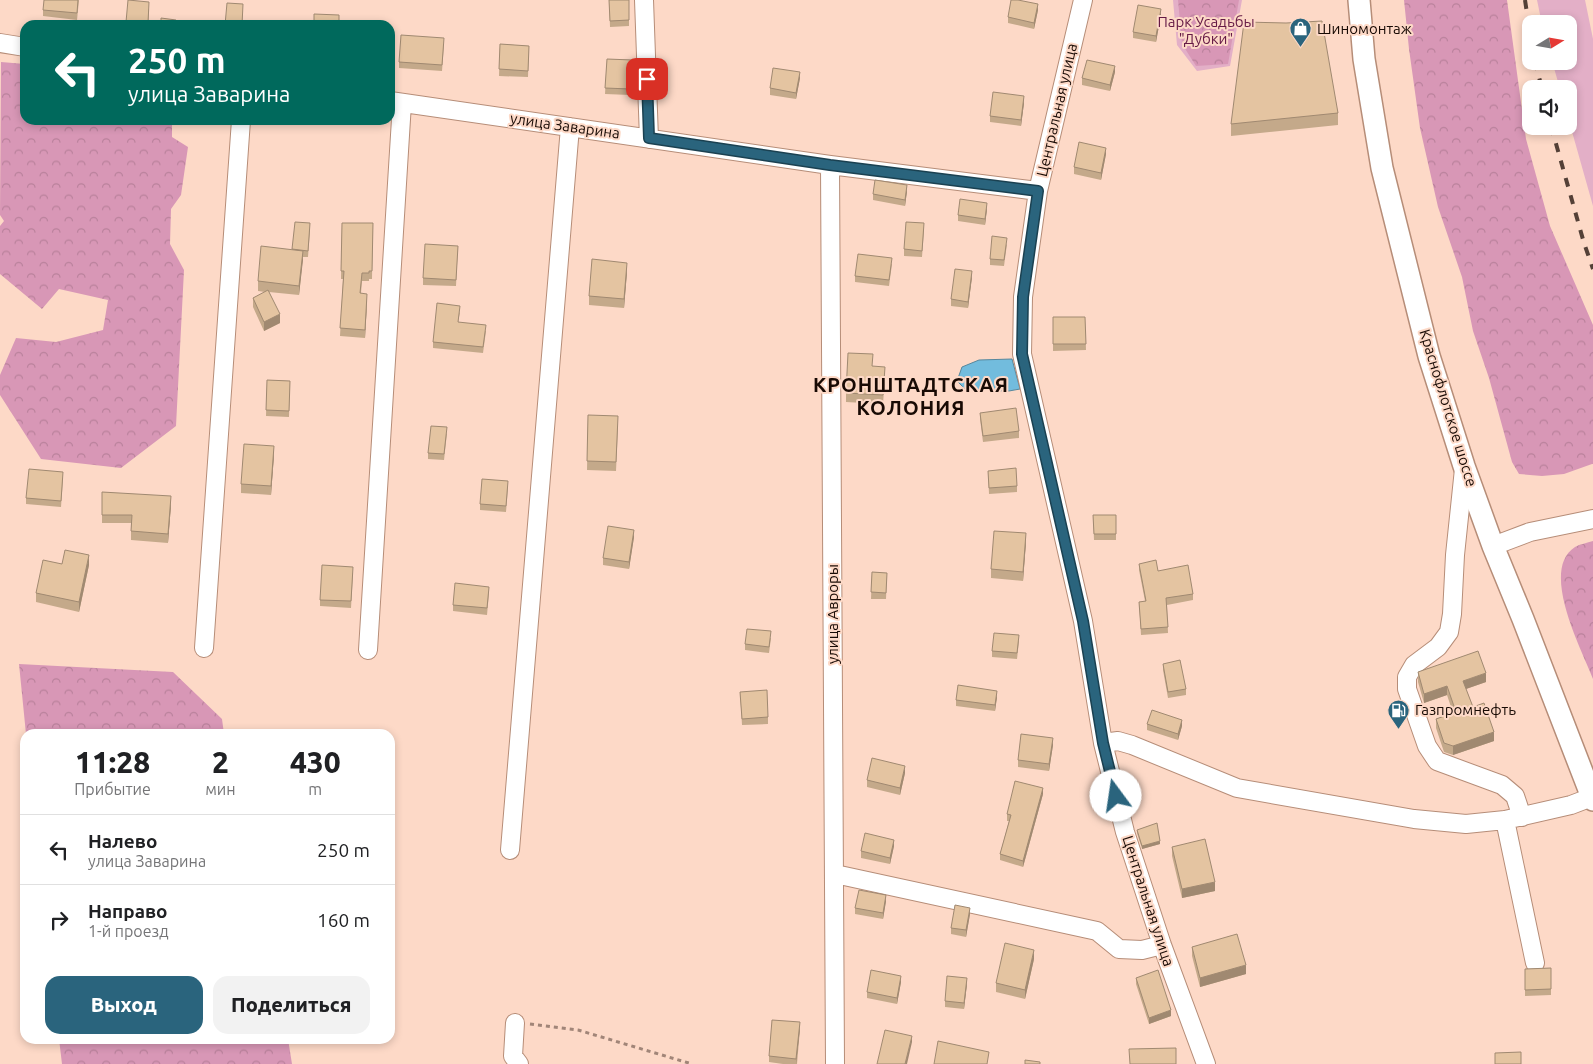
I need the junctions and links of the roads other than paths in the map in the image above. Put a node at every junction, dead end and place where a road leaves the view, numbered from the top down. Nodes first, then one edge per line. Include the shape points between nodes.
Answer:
1 (644, 0) edge
2 (1083, 0) edge
3 (1359, 0) edge
4 (0, 43) edge
5 (20, 46) edge
6 (396, 102) edge
7 (395, 122) edge
8 (240, 125) edge
9 (395, 125) edge
10 (570, 127) junction
11 (649, 138) junction
12 (830, 165) junction
13 (1038, 191) junction
14 (1464, 466) junction
15 (1593, 519) edge
16 (1493, 546) junction
17 (204, 648) dead end
18 (368, 650) dead end
19 (1103, 743) junction
20 (1592, 799) edge
21 (1513, 818) junction
22 (510, 850) dead end
23 (835, 874) junction
24 (1162, 945) junction
25 (1535, 963) dead end
26 (515, 1022) road end
27 (519, 1064) edge
28 (835, 1064) edge
29 (1206, 1064) edge

1 - 11 street
2 - 13 street, Центральная улица
3 - 14 main road, Краснофлотское шоссе via 1364,59 1382,168 1429,356
4 - 5 street
6 - 7 street
6 - 10 street, улица Заварина
8 - 17 street
9 - 18 street
10 - 11 street, улица Заварина
10 - 22 street
11 - 12 street, улица Заварина
12 - 13 street, улица Заварина
12 - 23 street, улица Авроры
13 - 19 street, Центральная улица via 1023,297 1022,354 1083,621
14 - 16 main road, Краснофлотское шоссе
14 - 21 street via 1449,632 1438,646 1414,665 1406,677 1407,689 1427,746 1437,761 1502,785 1515,796
15 - 16 street via 1530,532
16 - 20 main road, Краснофлотское шоссе
19 - 21 street via 1118,741 1132,745 1237,788 1414,819 1466,824
19 - 24 street, Центральная улица via 1125,832
20 - 21 street
21 - 25 street
23 - 24 street via 1097,931 1119,949 1142,950
23 - 28 street, улица Авроры
24 - 29 street, Центральная улица
26 - 27 street via 513,1056

